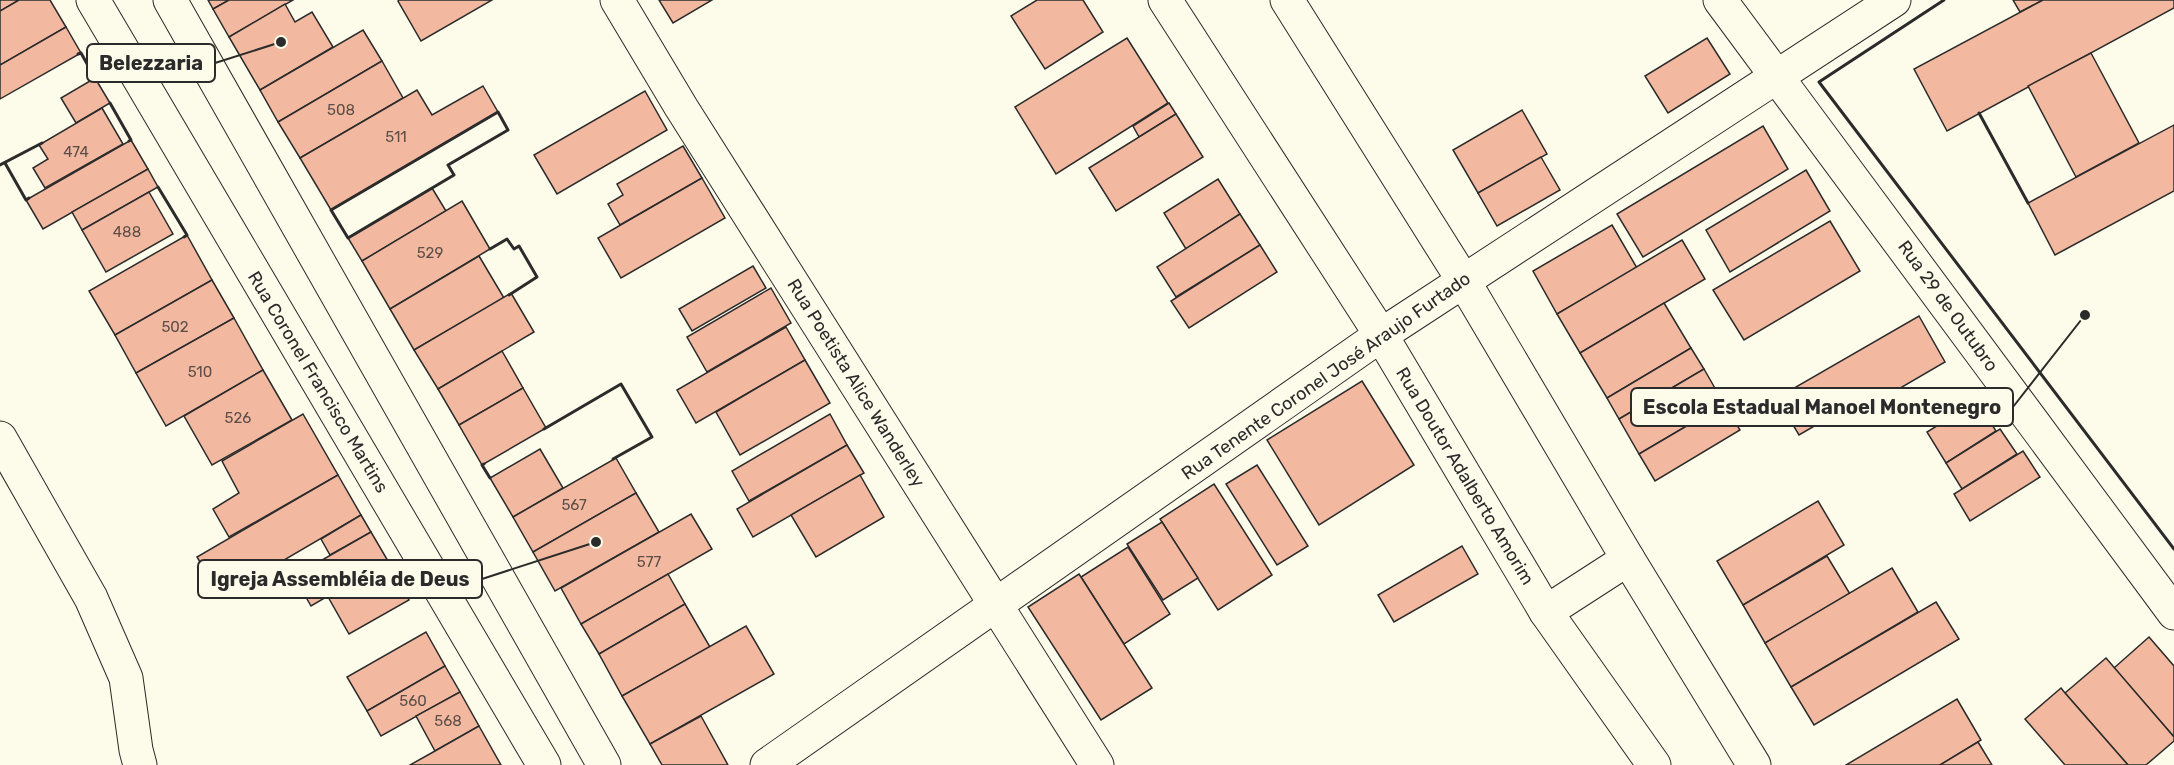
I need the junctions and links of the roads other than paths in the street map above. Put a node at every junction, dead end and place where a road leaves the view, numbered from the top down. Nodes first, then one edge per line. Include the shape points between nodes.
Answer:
1 (93, 0) edge
2 (170, 0) edge
3 (617, 0) edge
4 (1166, 0) edge
5 (1287, 0) edge
6 (1720, 0) edge
7 (1894, 0) edge
8 (1779, 77) junction
9 (1463, 280) junction
10 (1381, 335) junction
11 (0, 438) edge
12 (1628, 558) junction
13 (997, 605) junction
14 (1546, 612) junction
15 (2174, 613) edge
16 (140, 765) edge
17 (544, 765) edge
18 (604, 765) edge
19 (767, 765) edge
20 (1097, 765) edge
21 (1654, 765) edge
22 (1754, 765) edge

1 - 17 street, Rua Coronel Francisco Martins
2 - 18 street
3 - 13 street, Rua Poetista Alice Wanderley
4 - 10 street, Rua Doutor Adalberto Amorim
5 - 9 street
6 - 8 street, Rua 29 de Outubro
7 - 8 street, Rua Tenente Coronel José Araujo Furtado
8 - 9 street, Rua Tenente Coronel José Araujo Furtado
8 - 15 street, Rua 29 de Outubro
9 - 10 street, Rua Tenente Coronel José Araujo Furtado
9 - 12 street
10 - 13 street, Rua Tenente Coronel José Araujo Furtado
10 - 14 street, Rua Doutor Adalberto Amorim
11 - 16 street via 91,598 126,678
12 - 14 street
12 - 22 street
13 - 19 street, Rua Tenente Coronel José Araujo Furtado
13 - 20 street, Rua Poetista Alice Wanderley
14 - 21 street, Rua Doutor Adalberto Amorim

